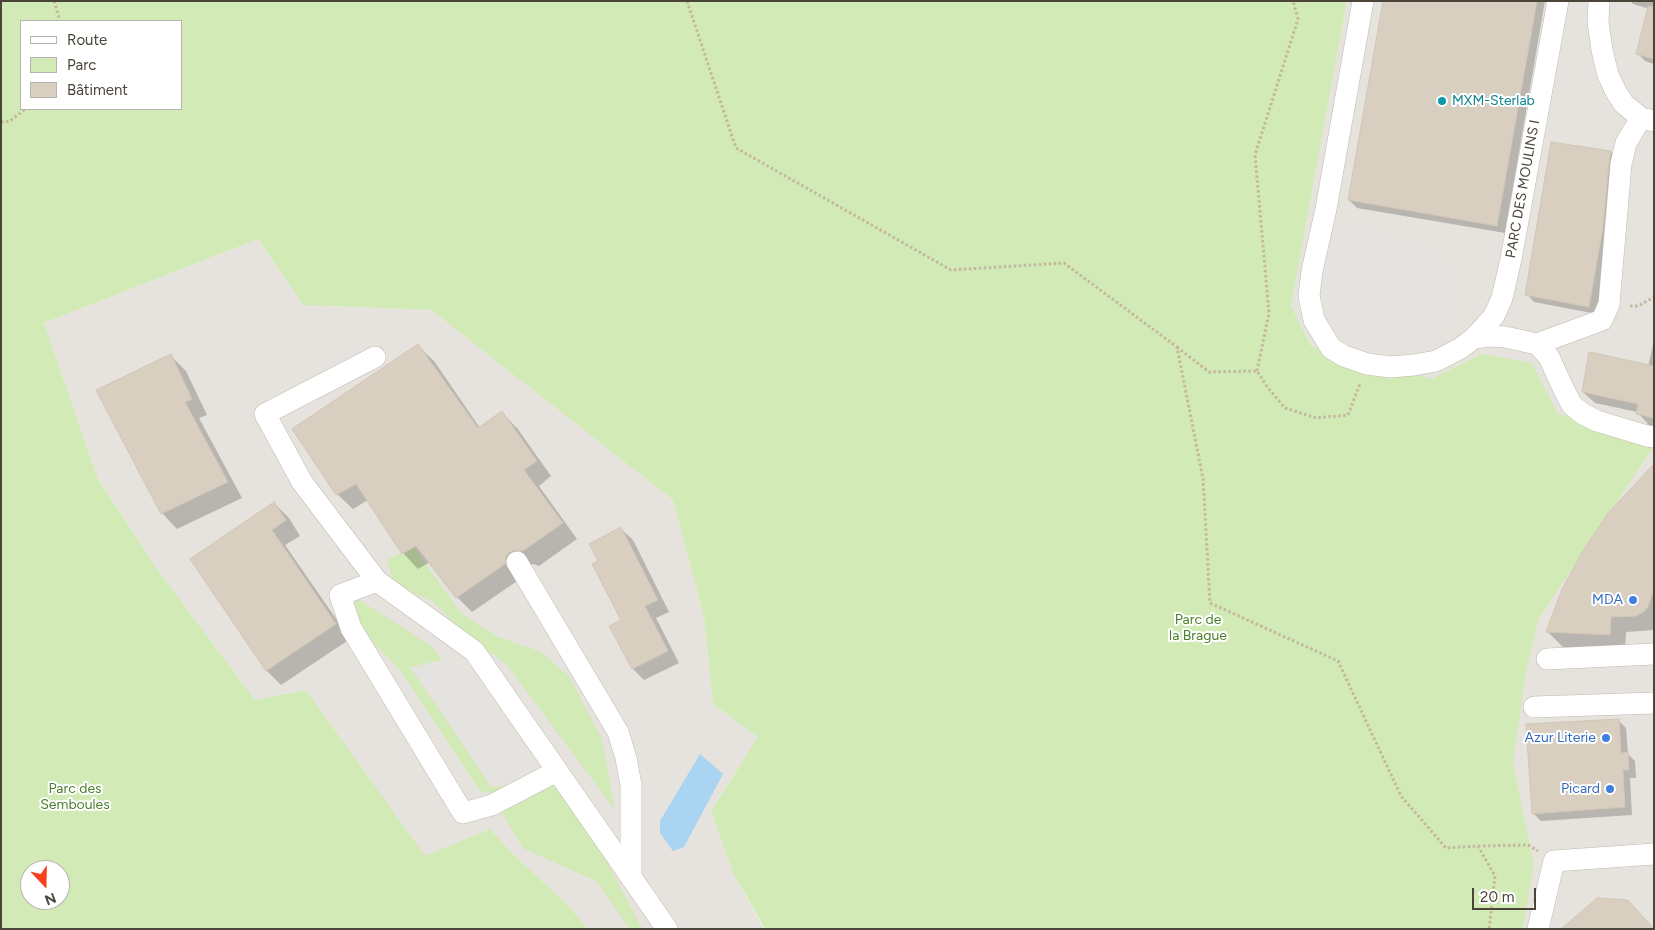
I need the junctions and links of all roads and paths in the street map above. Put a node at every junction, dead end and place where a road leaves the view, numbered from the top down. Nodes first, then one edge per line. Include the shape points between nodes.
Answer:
1 (54, 1) edge
2 (687, 1) edge
3 (1293, 1) edge
4 (1363, 1) edge
5 (1558, 1) edge
6 (1599, 1) edge
7 (60, 20) edge
8 (24, 110) edge
9 (1647, 120) edge
10 (1, 122) edge
11 (1474, 338) junction
12 (1537, 344) junction
13 (1177, 347) junction
14 (375, 357) dead end
15 (1367, 364) junction
16 (1257, 371) junction
17 (1654, 436) edge
18 (517, 562) dead end
19 (377, 581) junction
20 (1654, 654) edge
21 (1547, 659) dead end
22 (1654, 703) edge
23 (1534, 707) dead end
24 (557, 771) junction
25 (1478, 846) junction
26 (1654, 854) edge
27 (1554, 861) junction
28 (631, 878) junction
29 (667, 929) edge
30 (1489, 929) edge
31 (1538, 929) edge

1 - 7 path
2 - 13 path via 736,148 951,270 1064,263
3 - 16 path via 1298,19 1255,155 1269,313
4 - 15 lane, PARC DES MOULINS I via 1309,296 1314,320 1331,348
5 - 11 lane, PARC DES MOULINS I via 1502,298 1494,316
6 - 9 lane via 1598,22 1608,75 1624,104
8 - 10 path via 10,121
9 - 12 lane via 1626,143 1621,164 1609,304 1602,320
11 - 12 lane via 1505,337
11 - 15 lane, PARC DES MOULINS I via 1436,360 1390,367
12 - 17 lane via 1549,356 1572,405 1583,414 1597,421
13 - 16 path via 1209,372
13 - 25 path via 1203,479 1210,603 1338,661 1401,796 1446,848
14 - 19 lane via 265,414 302,482
15 - 16 path via 1348,415 1316,418 1285,408
18 - 28 lane via 618,732 631,784
19 - 24 lane via 474,651
19 - 24 lane via 340,595 350,628 463,812 492,805
20 - 21 lane
22 - 23 lane
24 - 28 lane
25 - 27 path via 1528,845
25 - 30 path via 1495,876
26 - 27 lane
27 - 31 lane
28 - 29 lane

